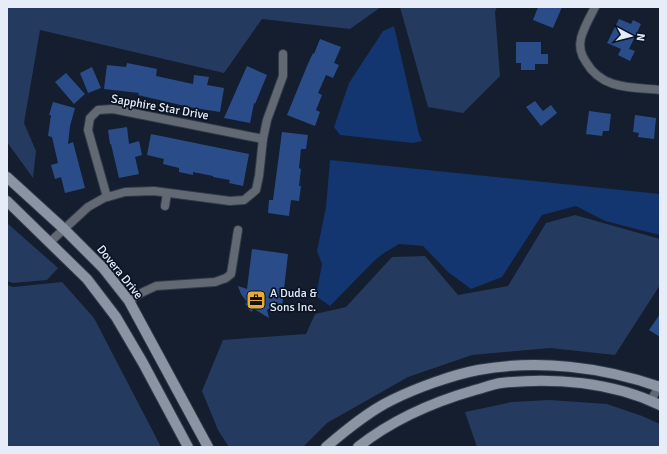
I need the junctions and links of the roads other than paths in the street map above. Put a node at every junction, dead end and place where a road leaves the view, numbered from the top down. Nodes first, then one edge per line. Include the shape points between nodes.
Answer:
1 (595, 7) edge
2 (283, 54) dead end
3 (660, 90) edge
4 (263, 139) junction
5 (7, 177) edge
6 (167, 193) junction
7 (107, 197) junction
8 (7, 201) edge
9 (166, 206) dead end
10 (64, 229) junction
11 (238, 230) dead end
12 (50, 242) junction
13 (129, 301) junction
14 (660, 386) edge
15 (650, 400) junction
16 (660, 404) edge
17 (188, 447) edge
18 (208, 447) edge
19 (326, 447) edge
20 (358, 447) edge

1 - 3 street via 583,30 581,40 581,50 590,69 605,82
2 - 4 street via 283,76
4 - 6 street via 256,190 244,200 230,201
4 - 7 street, Sapphire Star Drive via 113,109 98,110 90,118 88,130
5 - 10 street, Dovera Drive
6 - 7 street via 125,192
6 - 9 street
7 - 10 street via 88,207
8 - 12 street
10 - 12 street
10 - 13 street, Dovera Drive via 103,268
11 - 13 street via 231,274 226,278 215,282 156,286
12 - 17 street via 87,278 116,316
13 - 18 street, Dovera Drive
14 - 15 street
14 - 19 street via 609,372 565,366 518,365 478,370 440,381 392,400 351,426
15 - 16 street
15 - 20 street via 622,390 580,383 500,383 448,398 398,420

